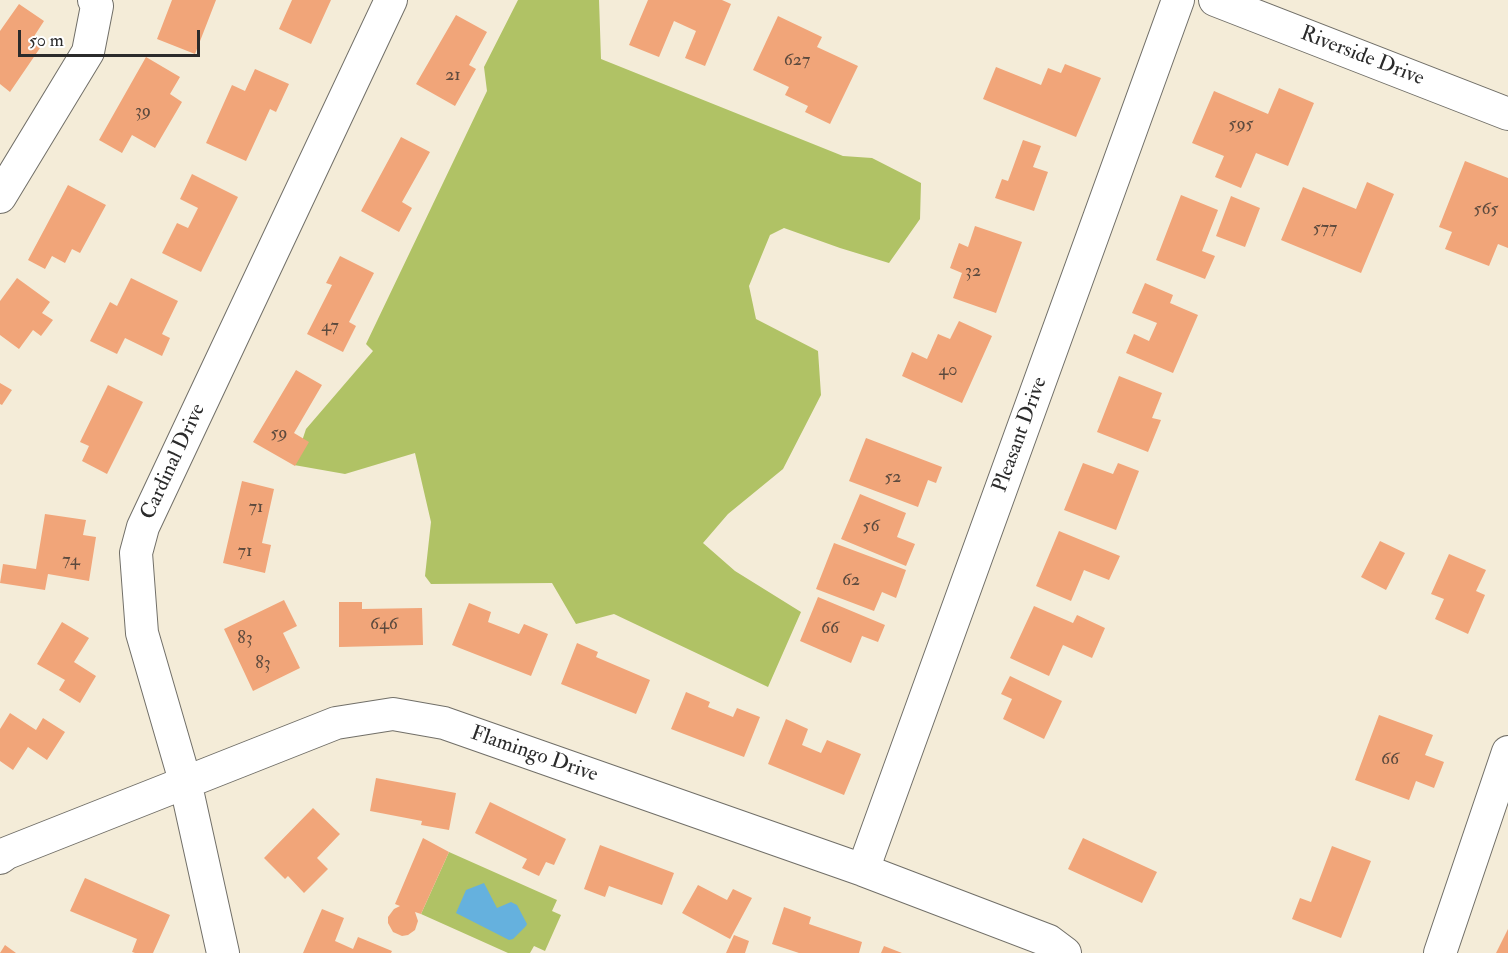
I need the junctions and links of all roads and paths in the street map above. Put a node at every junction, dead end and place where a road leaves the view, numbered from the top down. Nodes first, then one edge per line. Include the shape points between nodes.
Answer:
1 (93, 0) edge
2 (391, 0) edge
3 (1178, 0) edge
4 (1215, 0) edge
5 (1508, 114) edge
6 (0, 197) edge
7 (1508, 752) edge
8 (185, 781) junction
9 (0, 858) edge
10 (863, 870) junction
11 (223, 953) edge
12 (1065, 953) edge
13 (1440, 953) edge

1 - 6 street via 97,6 88,52
2 - 8 street, Cardinal Drive via 143,527 136,553 142,633
3 - 10 street, Pleasant Drive
4 - 5 street, Riverside Drive
7 - 13 street
8 - 9 street, Flamingo Drive
8 - 10 street, Flamingo Drive via 336,723 393,714 444,723
8 - 11 street, Cardinal Drive
10 - 12 street, Flamingo Drive via 1049,941

